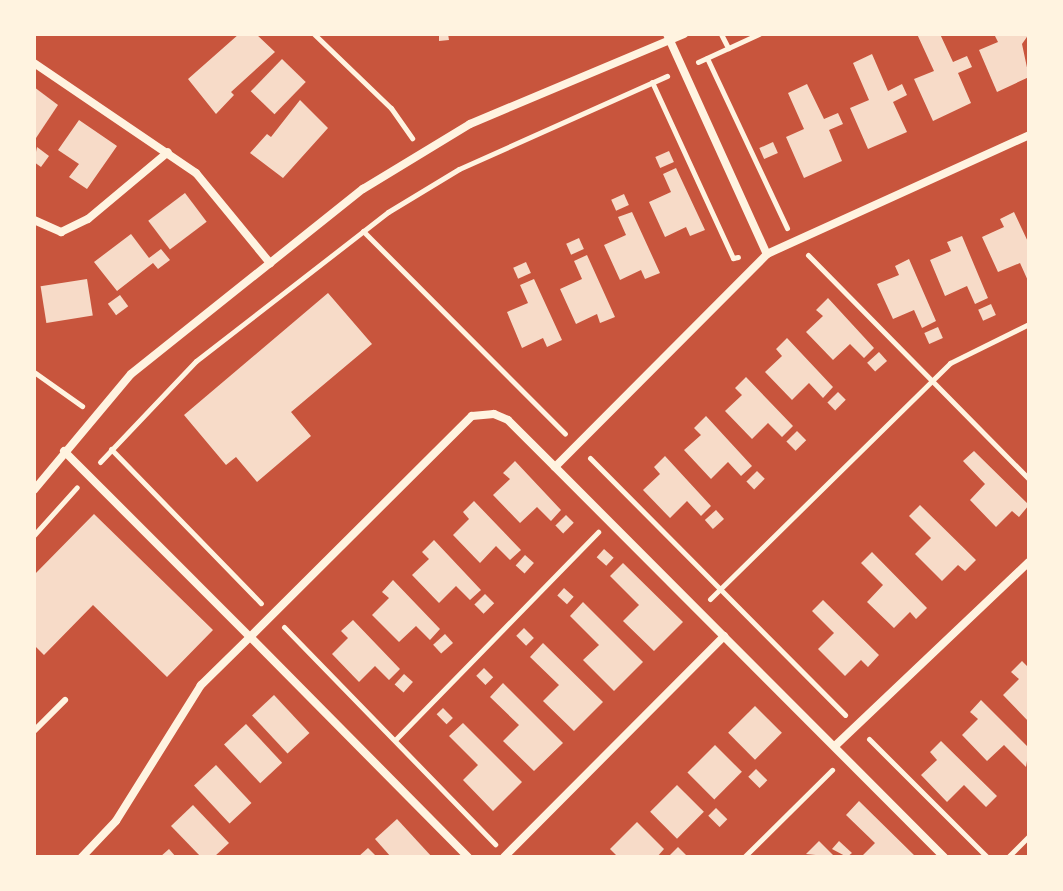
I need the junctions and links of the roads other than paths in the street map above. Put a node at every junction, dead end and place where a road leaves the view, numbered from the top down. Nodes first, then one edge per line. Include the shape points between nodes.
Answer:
1 (684, 34) edge
2 (668, 37) edge
3 (34, 63) edge
4 (1029, 135) edge
5 (168, 152) junction
6 (34, 220) edge
7 (767, 254) junction
8 (270, 263) junction
9 (64, 451) junction
10 (555, 467) junction
11 (34, 490) edge
12 (1029, 562) edge
13 (724, 636) junction
14 (250, 637) junction
15 (65, 700) dead end
16 (34, 731) edge
17 (835, 746) junction
18 (505, 856) edge
19 (82, 857) edge
20 (468, 857) edge
21 (944, 857) edge

1 - 2 street
2 - 7 street
2 - 8 street via 419,151
3 - 5 street
4 - 7 street
5 - 6 street via 88,219 61,232
5 - 8 street via 196,173
7 - 10 street
8 - 9 street via 142,365
9 - 11 street
9 - 14 street
10 - 13 street
10 - 14 street via 508,420 494,414 472,416
12 - 17 street
13 - 17 street
13 - 18 street
14 - 19 street via 201,685 116,821
14 - 20 street
15 - 16 lane
17 - 21 street

